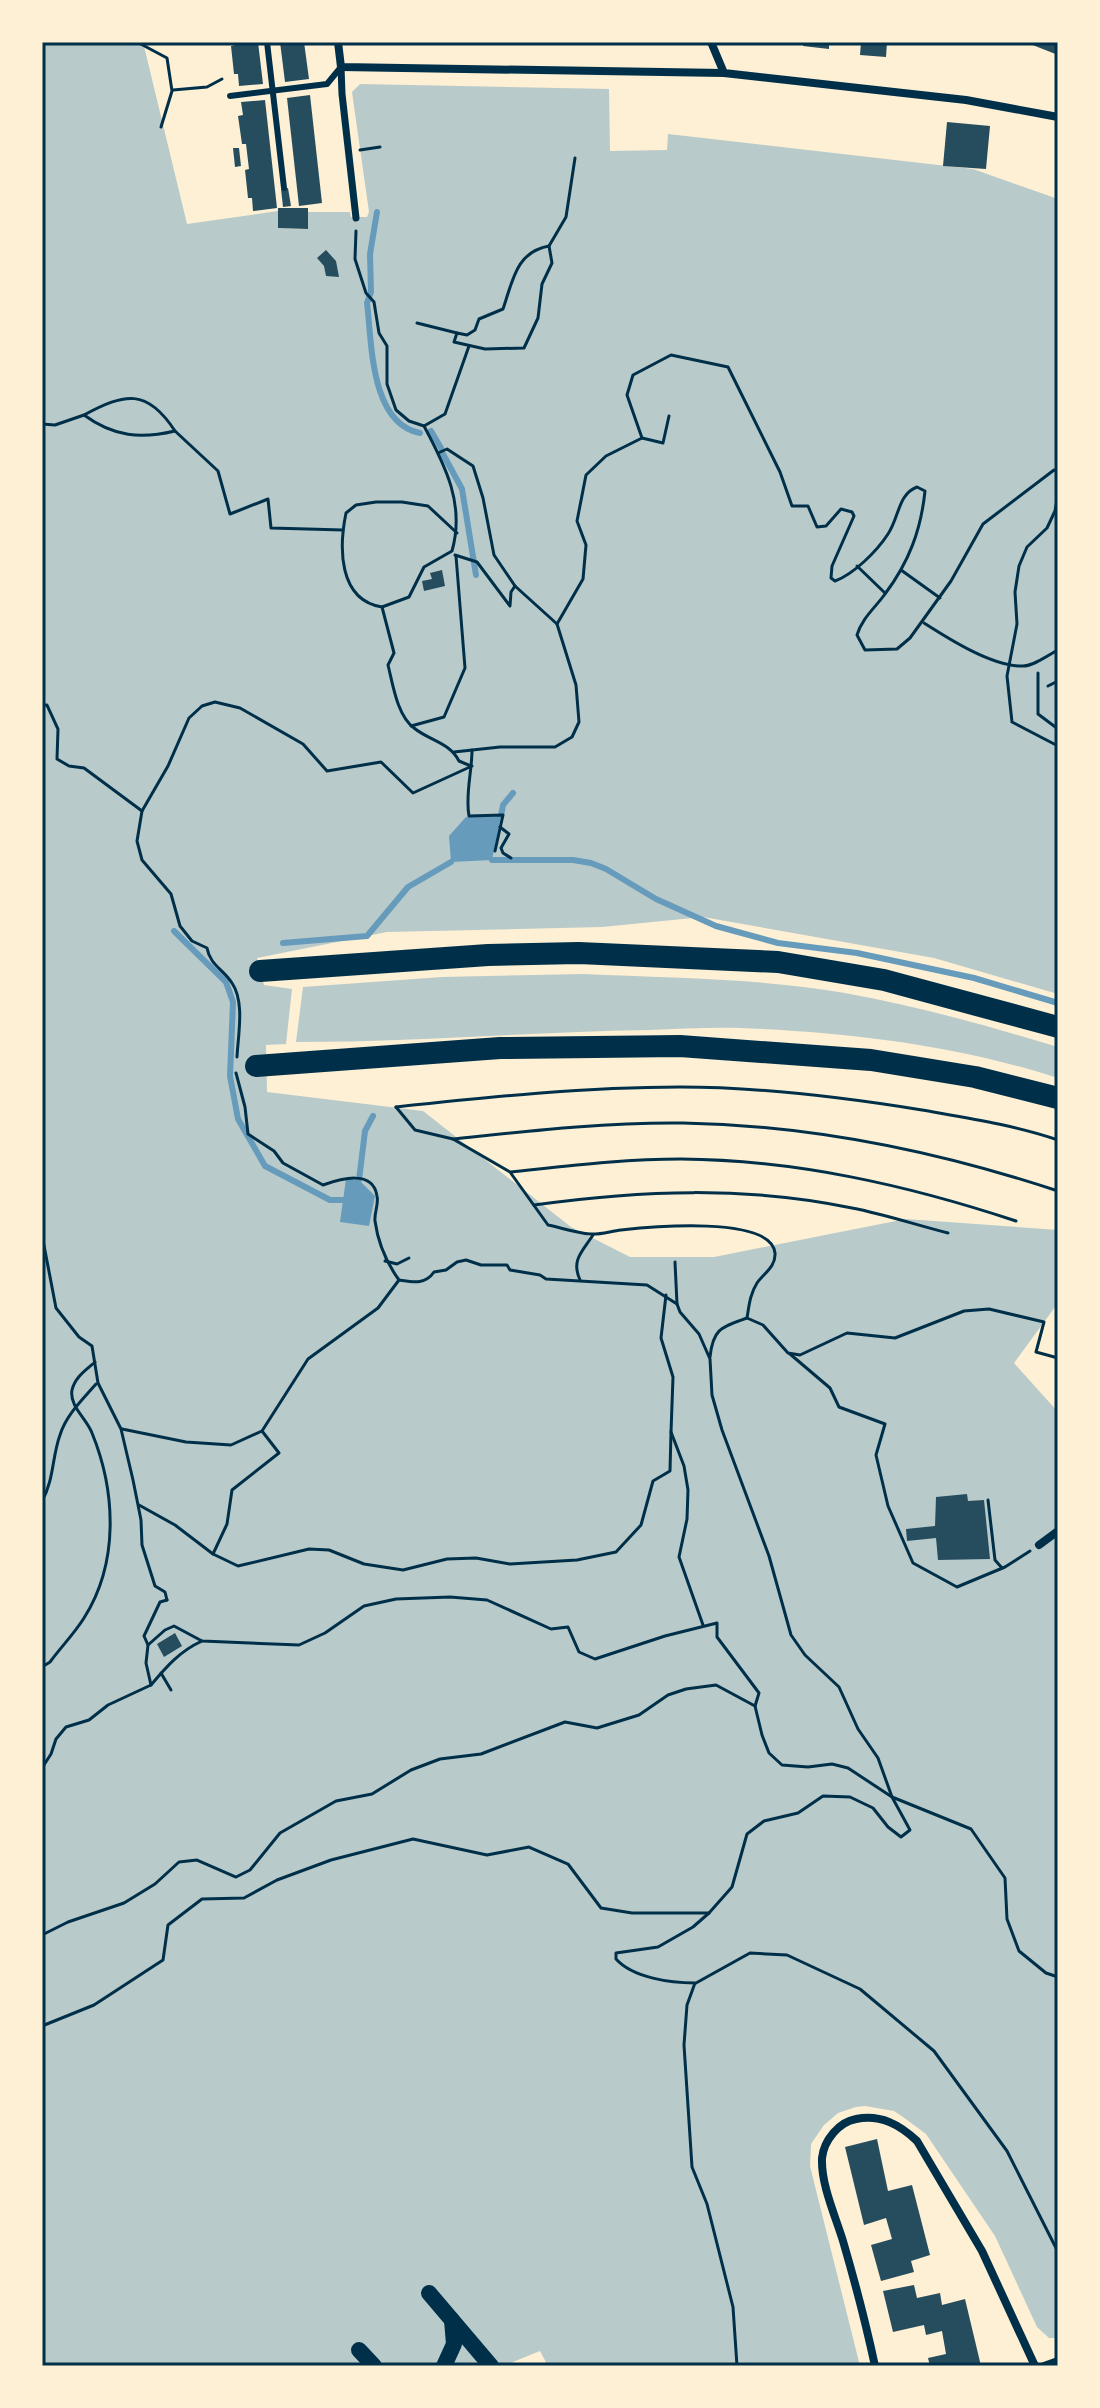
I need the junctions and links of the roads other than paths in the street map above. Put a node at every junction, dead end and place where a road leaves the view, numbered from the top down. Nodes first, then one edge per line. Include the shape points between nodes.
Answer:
1 (267, 42) edge
2 (338, 42) edge
3 (711, 42) edge
4 (341, 67) junction
5 (724, 73) junction
6 (272, 91) junction
7 (230, 96) dead end
8 (1058, 117) edge
9 (284, 188) dead end
10 (356, 218) road end
11 (260, 971) dead end
12 (1058, 1027) edge
13 (256, 1066) dead end
14 (1058, 1098) edge
15 (1058, 1531) edge
16 (1039, 1545) road end
17 (429, 2293) dead end
18 (452, 2320) junction
19 (359, 2350) dead end
20 (1058, 2361) edge
21 (374, 2366) edge
22 (444, 2366) edge
23 (491, 2366) edge
24 (875, 2366) edge
25 (1035, 2366) edge
26 (1044, 2366) edge

1 - 6 lane
2 - 4 street
3 - 5 street
4 - 5 street
4 - 6 lane via 327,84
4 - 10 street
5 - 8 street via 966,100
6 - 7 lane
6 - 9 lane
11 - 12 highway via 579,953 778,962 884,980
13 - 14 highway via 500,1048 680,1046 871,1060 975,1077
15 - 16 street
17 - 18 main road
18 - 22 main road via 454,2344
18 - 23 main road
19 - 21 main road
20 - 26 street
24 - 25 street via 822,2173 822,2154 841,2125 873,2118 890,2121 917,2141 982,2251

